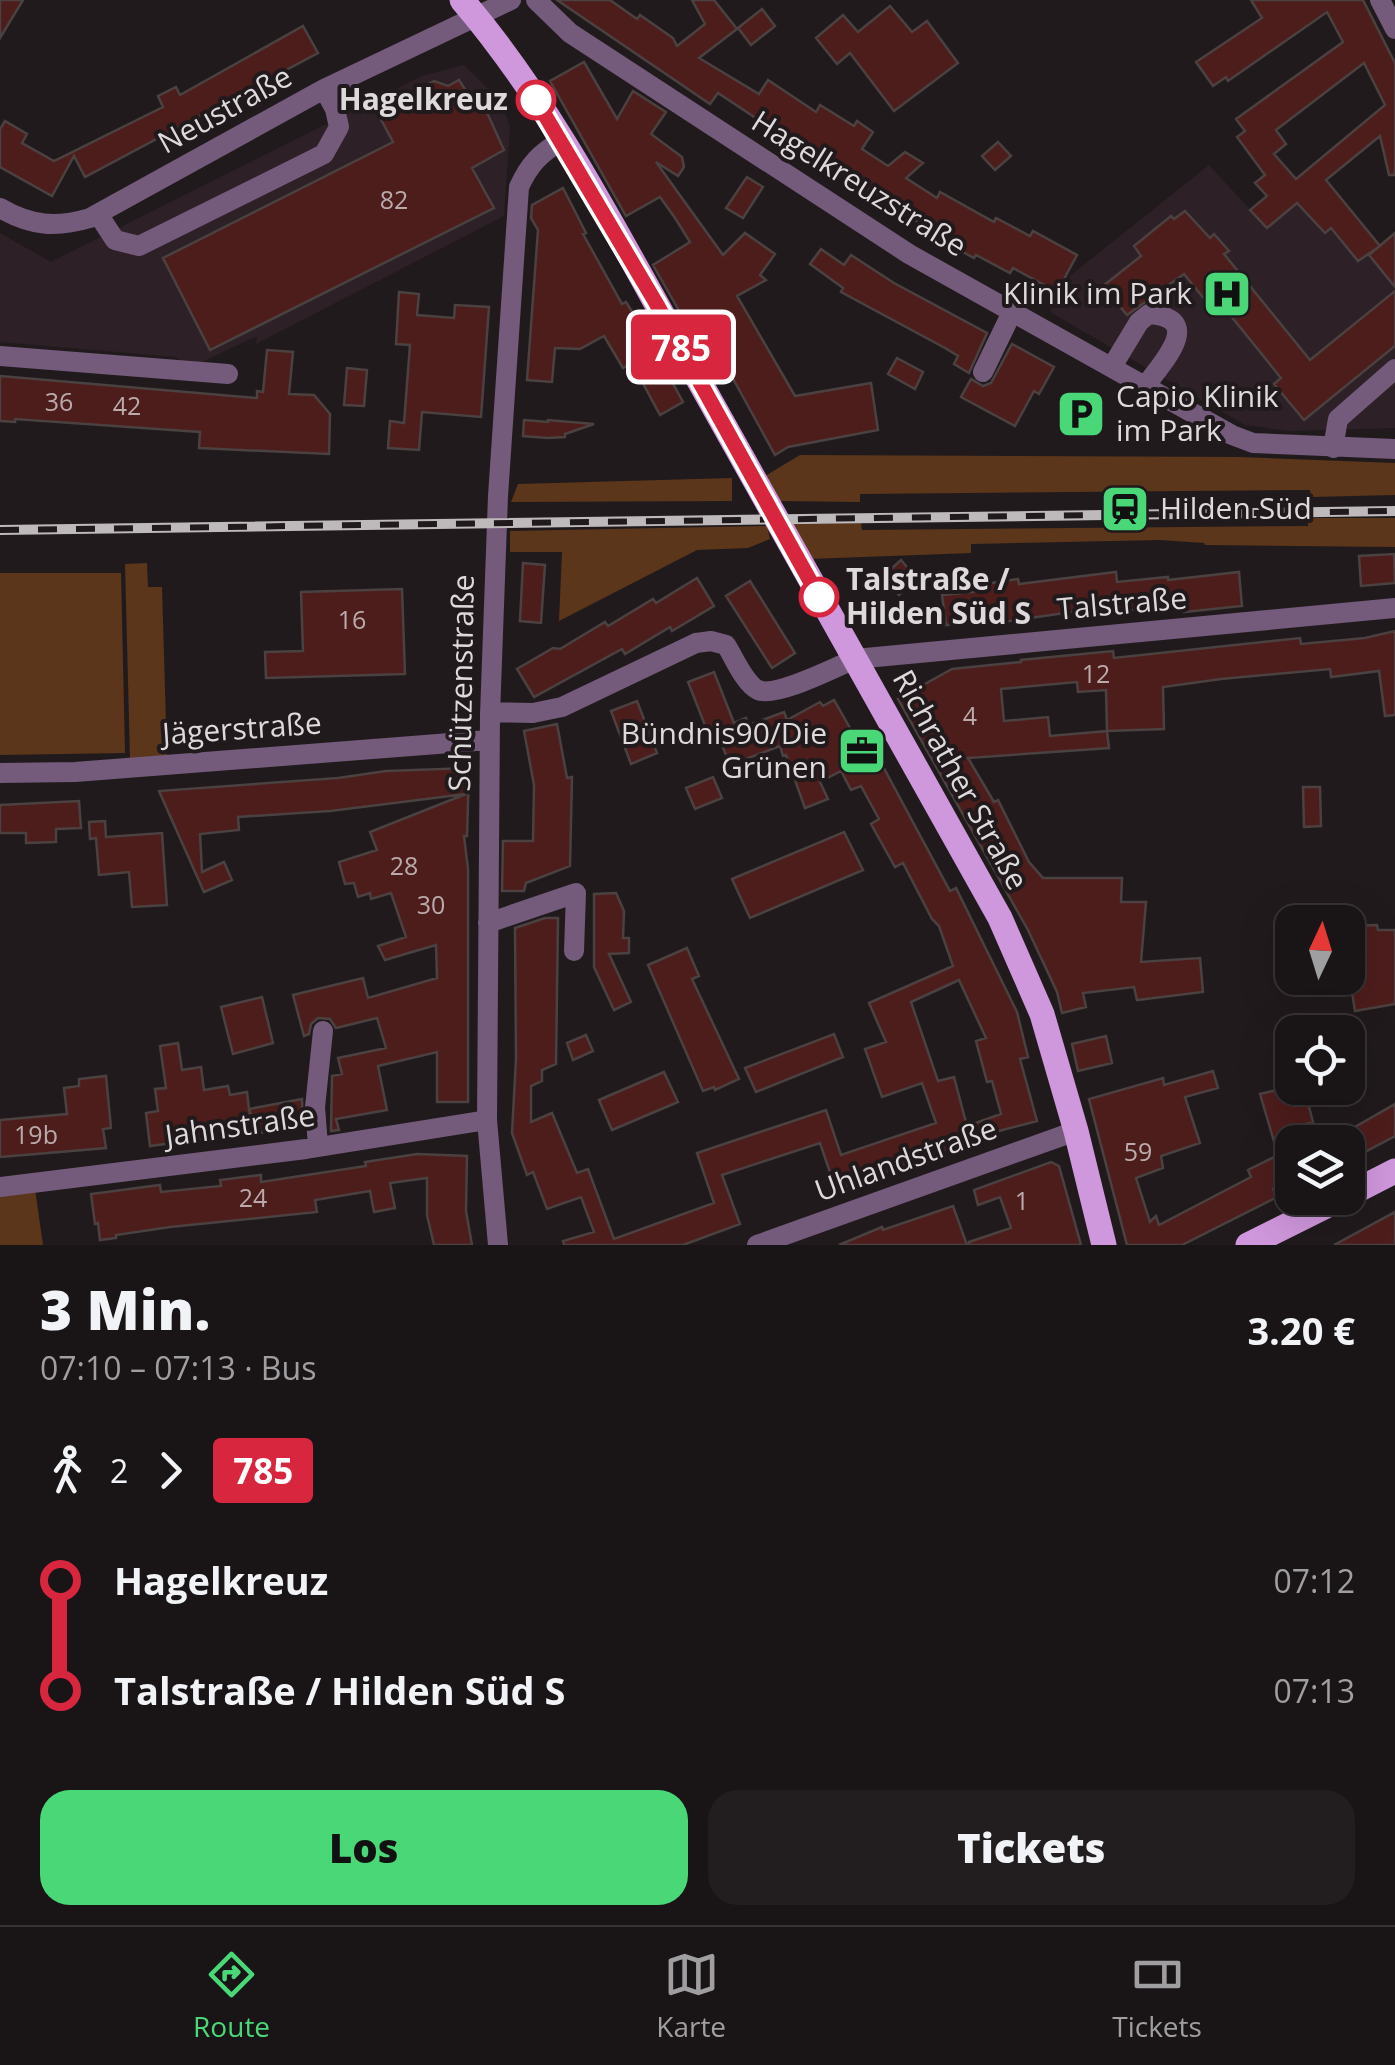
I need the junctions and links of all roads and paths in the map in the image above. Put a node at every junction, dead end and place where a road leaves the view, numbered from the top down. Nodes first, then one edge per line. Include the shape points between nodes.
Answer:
1 (511, 0) edge
2 (536, 0) edge
3 (1380, 0) edge
4 (468, 8) edge
5 (1395, 28) edge
6 (324, 89) junction
7 (561, 142) junction
8 (0, 208) edge
9 (98, 214) junction
10 (1013, 310) junction
11 (0, 356) edge
12 (1112, 366) junction
13 (1395, 368) edge
14 (983, 372) dead end
15 (228, 374) dead end
16 (1146, 385) junction
17 (1333, 448) junction
18 (1395, 450) edge
19 (1395, 608) edge
20 (856, 660) junction
21 (490, 712) junction
22 (489, 740) junction
23 (0, 774) edge
24 (488, 923) junction
25 (574, 951) dead end
26 (323, 1031) dead end
27 (487, 1120) junction
28 (1076, 1131) junction
29 (318, 1146) junction
30 (1395, 1172) edge
31 (1365, 1186) edge
32 (0, 1187) edge
33 (1307, 1215) edge
34 (498, 1245) edge
35 (757, 1245) edge
36 (1104, 1245) edge
37 (1248, 1245) edge

1 - 4 street, Neustraße
2 - 10 street, Hagelkreuzstraße via 570,33 748,152 908,254
3 - 5 street
4 - 6 street, Neustraße
4 - 7 main road, Richrather Straße
6 - 9 street, Neustraße
6 - 9 street via 338,127 324,154 139,246 115,240
7 - 20 main road, Richrather Straße
7 - 21 street, Schützenstraße via 542,152 519,188
8 - 9 street, Neustraße via 44,225
10 - 12 street, Hagelkreuzstraße
10 - 14 street
11 - 15 street
12 - 16 street, Hagelkreuzstraße
12 - 16 street via 1139,322 1148,314 1163,315 1178,332 1176,344
13 - 17 street via 1338,419
16 - 17 street, Hagelkreuzstraße via 1232,435
17 - 18 street, Hagelkreuzstraße
19 - 20 street, Talstraße
20 - 21 street, Talstraße via 774,692 750,682 726,645 696,642 562,707
20 - 28 main road, Richrather Straße via 1000,918 1042,1014
21 - 22 street, Schützenstraße
22 - 23 street, Jägerstraße
22 - 24 street, Schützenstraße
24 - 25 street via 576,893
24 - 27 street, Schützenstraße
26 - 29 street
27 - 29 street, Jahnstraße
27 - 34 street, Schützenstraße
28 - 35 street, Uhlandstraße
28 - 36 main road, Richrather Straße
29 - 32 street, Jahnstraße
30 - 31 main road
33 - 37 main road

